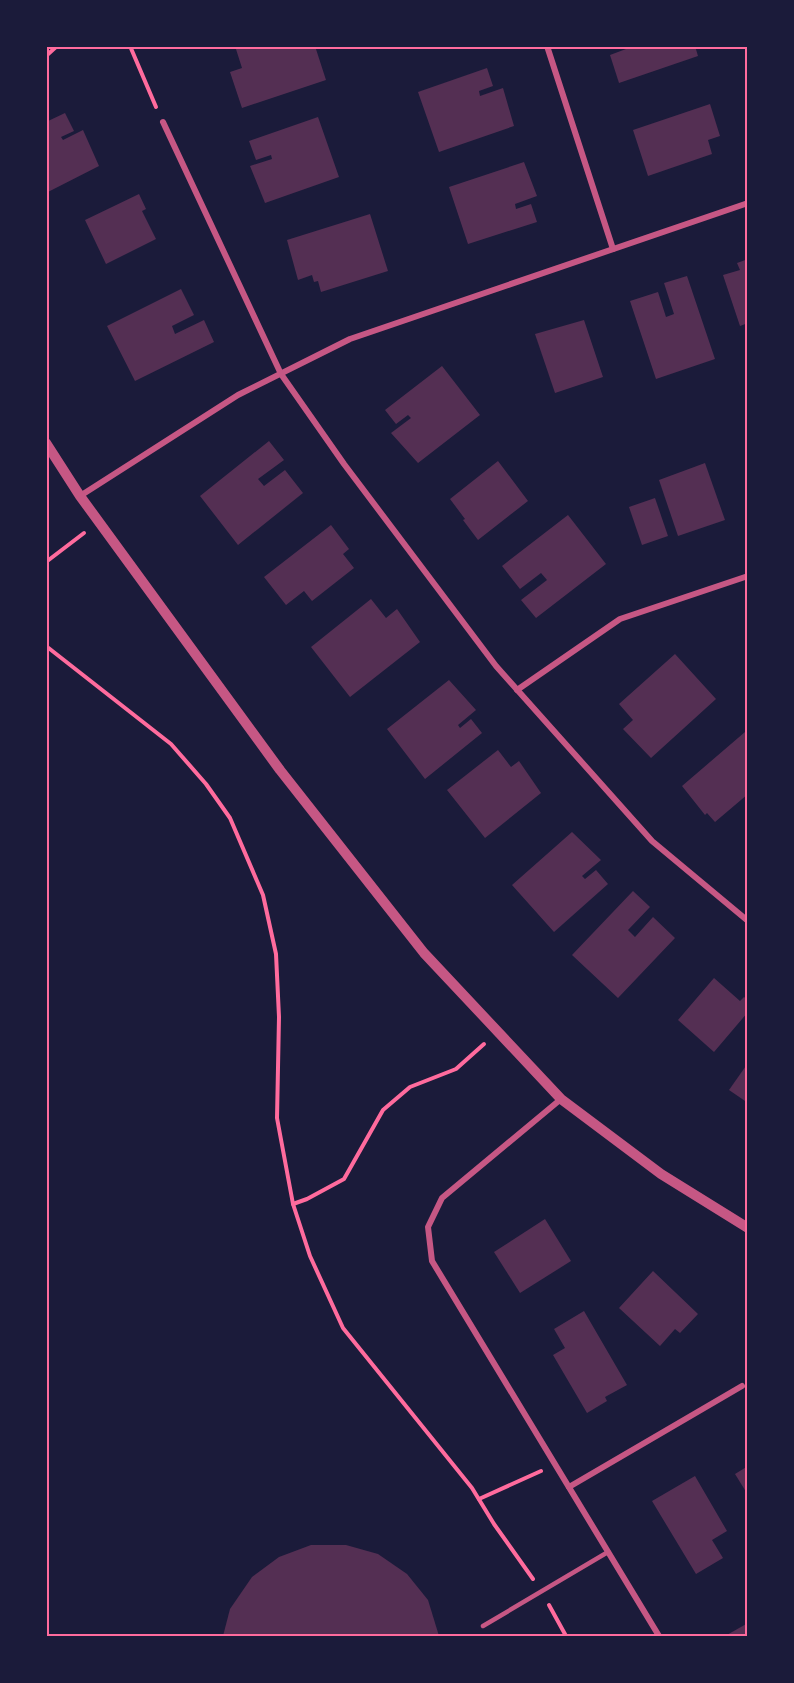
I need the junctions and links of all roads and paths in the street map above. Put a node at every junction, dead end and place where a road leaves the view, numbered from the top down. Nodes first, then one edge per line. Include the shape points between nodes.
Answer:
1 (57, 46) edge
2 (130, 46) edge
3 (548, 46) edge
4 (46, 56) edge
5 (163, 122) joint
6 (747, 203) edge
7 (613, 249) junction
8 (281, 374) junction
9 (46, 443) edge
10 (80, 496) junction
11 (99, 523) junction
12 (46, 562) edge
13 (747, 576) edge
14 (46, 646) edge
15 (517, 690) junction
16 (747, 921) edge
17 (498, 1031) junction
18 (561, 1099) junction
19 (293, 1204) junction
20 (747, 1228) edge
21 (742, 1386) dead end
22 (555, 1465) junction
23 (569, 1488) junction
24 (479, 1499) junction
25 (608, 1552) junction
26 (542, 1592) junction
27 (483, 1626) dead end
28 (566, 1636) edge
29 (659, 1636) edge

1 - 4 path
2 - 5 path
3 - 7 street
5 - 8 street
6 - 7 street
7 - 8 street via 350,339
8 - 10 street via 238,395
8 - 15 street via 344,464
9 - 10 street
10 - 11 street
11 - 12 path
11 - 17 street via 294,788 424,953
13 - 15 street via 620,619
14 - 19 path via 171,744 230,818 263,895 276,954 277,1118
15 - 16 street via 652,841
17 - 18 street
17 - 19 path via 456,1069 410,1087 383,1110 344,1179
18 - 20 street via 661,1174
18 - 22 street via 442,1198 428,1227 432,1261
19 - 24 path via 310,1256 343,1328
21 - 23 street
22 - 23 street
22 - 24 path
23 - 25 street
24 - 26 path
25 - 26 lane
25 - 29 street
26 - 27 lane
26 - 28 path

